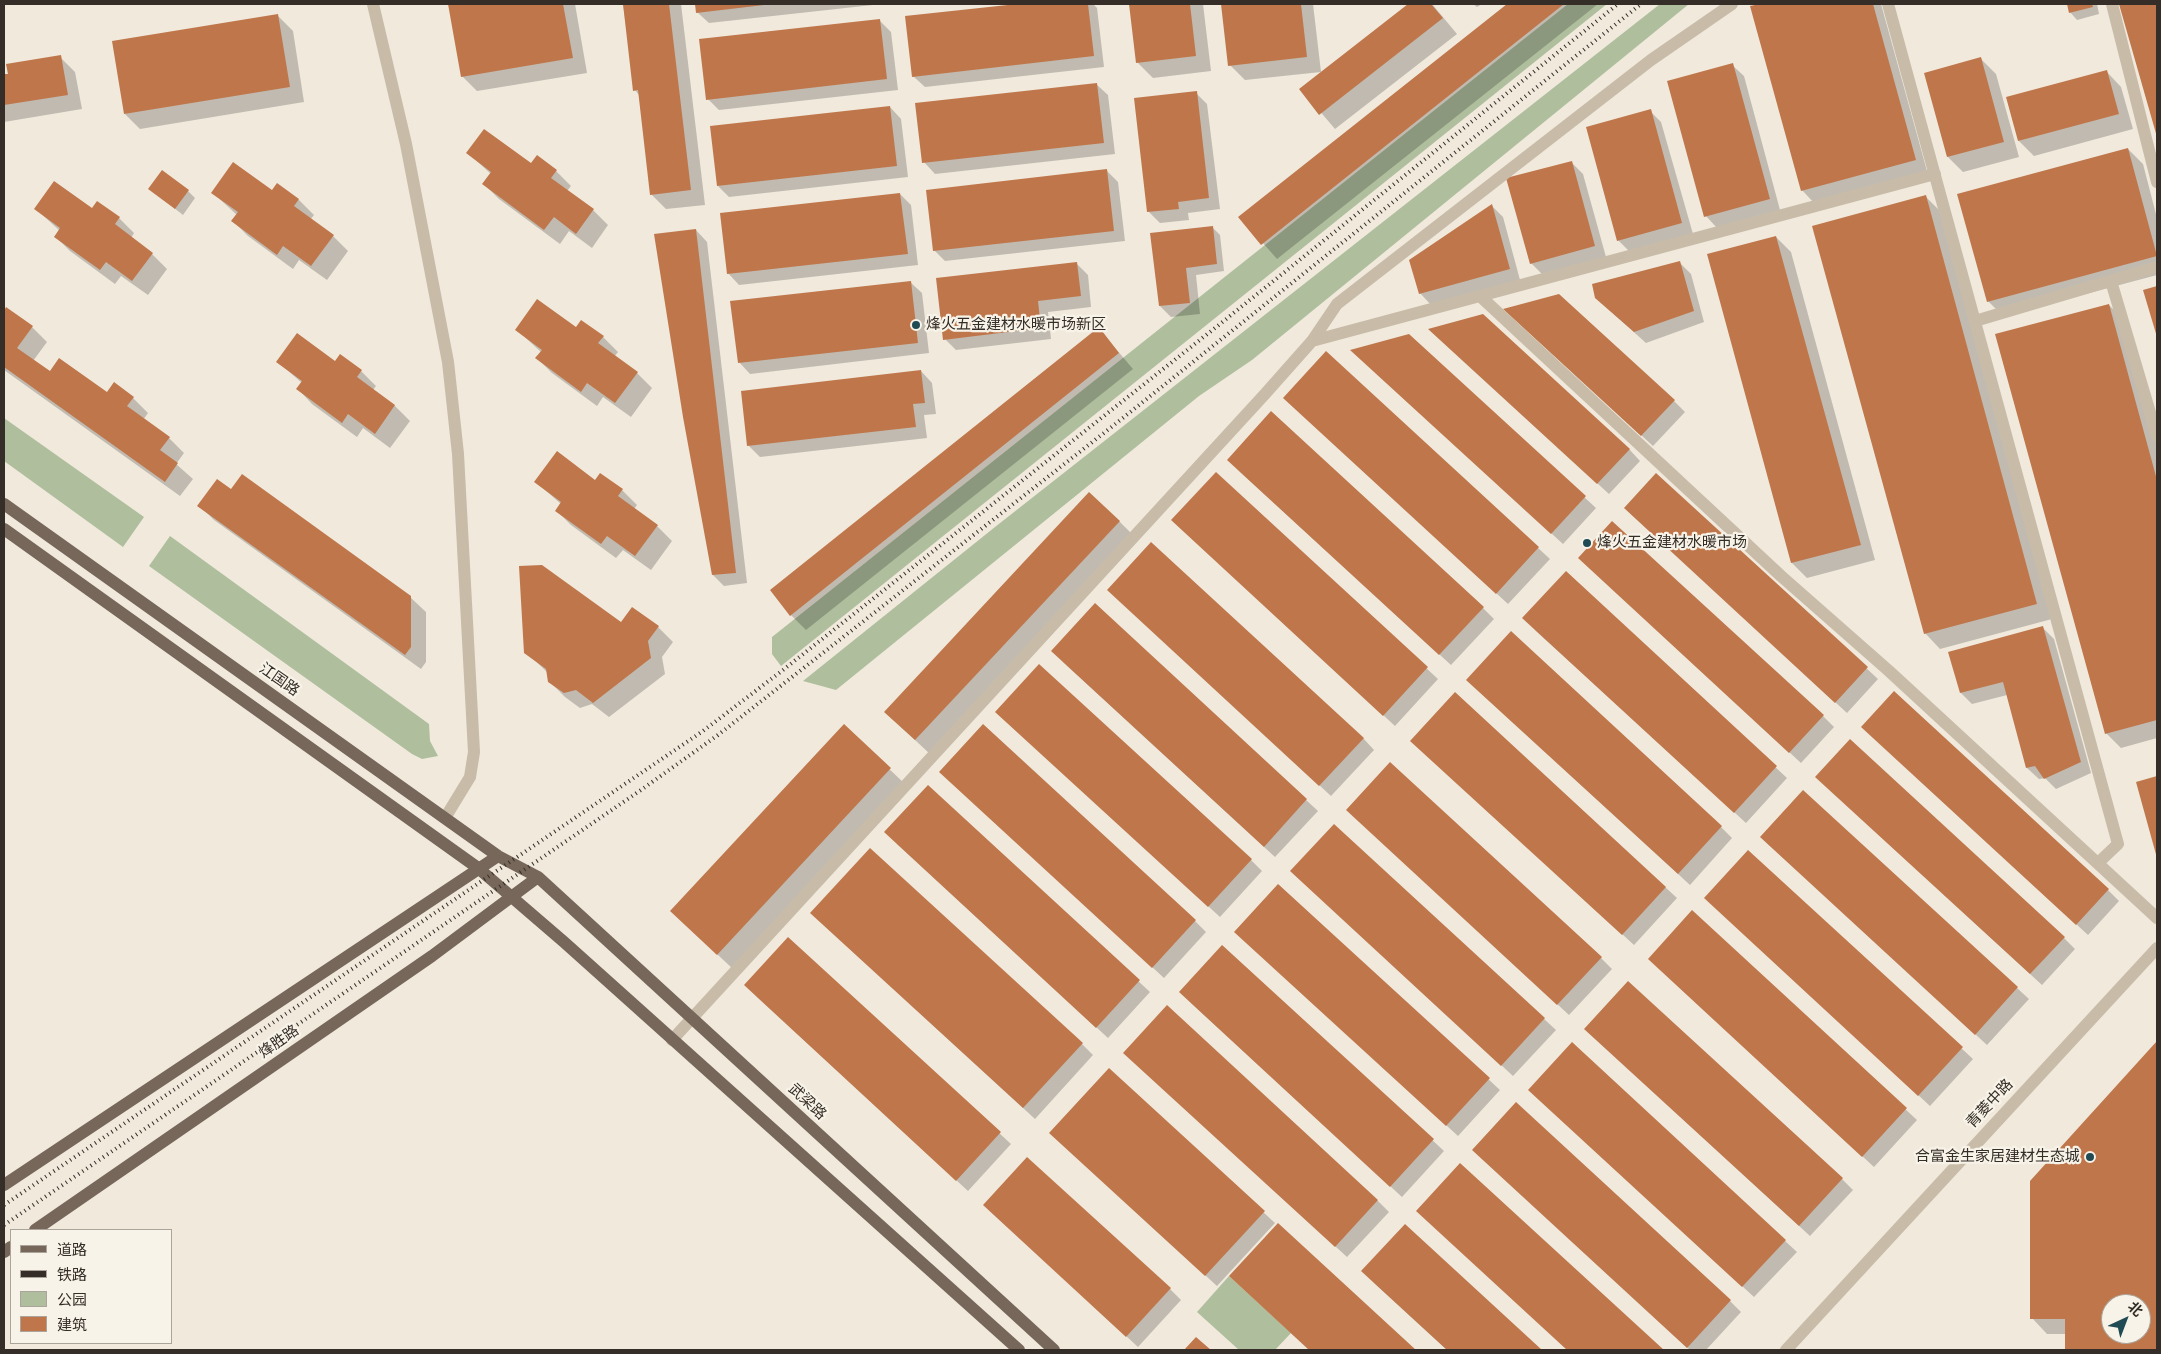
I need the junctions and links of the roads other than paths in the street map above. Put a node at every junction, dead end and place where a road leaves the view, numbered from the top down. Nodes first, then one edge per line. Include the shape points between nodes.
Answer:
1 (373, 4) edge
2 (1732, 4) edge
3 (1888, 4) edge
4 (2112, 4) edge
5 (1935, 174) junction
6 (2157, 182) edge
7 (2157, 267) edge
8 (2111, 281) junction
9 (1480, 296) junction
10 (1975, 321) junction
11 (1312, 341) junction
12 (2157, 436) edge
13 (4, 504) edge
14 (4, 529) edge
15 (445, 818) junction
16 (498, 856) junction
17 (2098, 863) junction
18 (478, 868) junction
19 (538, 877) junction
20 (512, 899) junction
21 (2157, 918) edge
22 (2157, 948) edge
23 (692, 1018) junction
24 (672, 1040) junction
25 (4, 1185) edge
26 (36, 1229) edge
27 (1019, 1350) edge
28 (1054, 1350) edge
29 (1786, 1350) edge

1 - 15 street via 423,222 448,362 458,454 474,752 470,777
2 - 11 street via 1651,60 1337,304
3 - 5 street
4 - 6 street
5 - 9 street
5 - 10 street
7 - 8 street
8 - 10 street
8 - 12 street
9 - 11 street
9 - 17 street via 1781,576
10 - 17 street via 2118,844
11 - 23 street
13 - 15 main road, 江国路
14 - 18 main road
15 - 16 main road, 江国路
16 - 18 main road
16 - 19 main road, 江国路
17 - 21 street
18 - 20 main road
18 - 25 main road
19 - 20 main road, 烽胜路
19 - 23 main road, 武梁路
20 - 24 main road
20 - 26 main road, 烽胜路
22 - 29 street, 青菱中路
23 - 24 street
23 - 28 main road, 武梁路
24 - 27 main road

